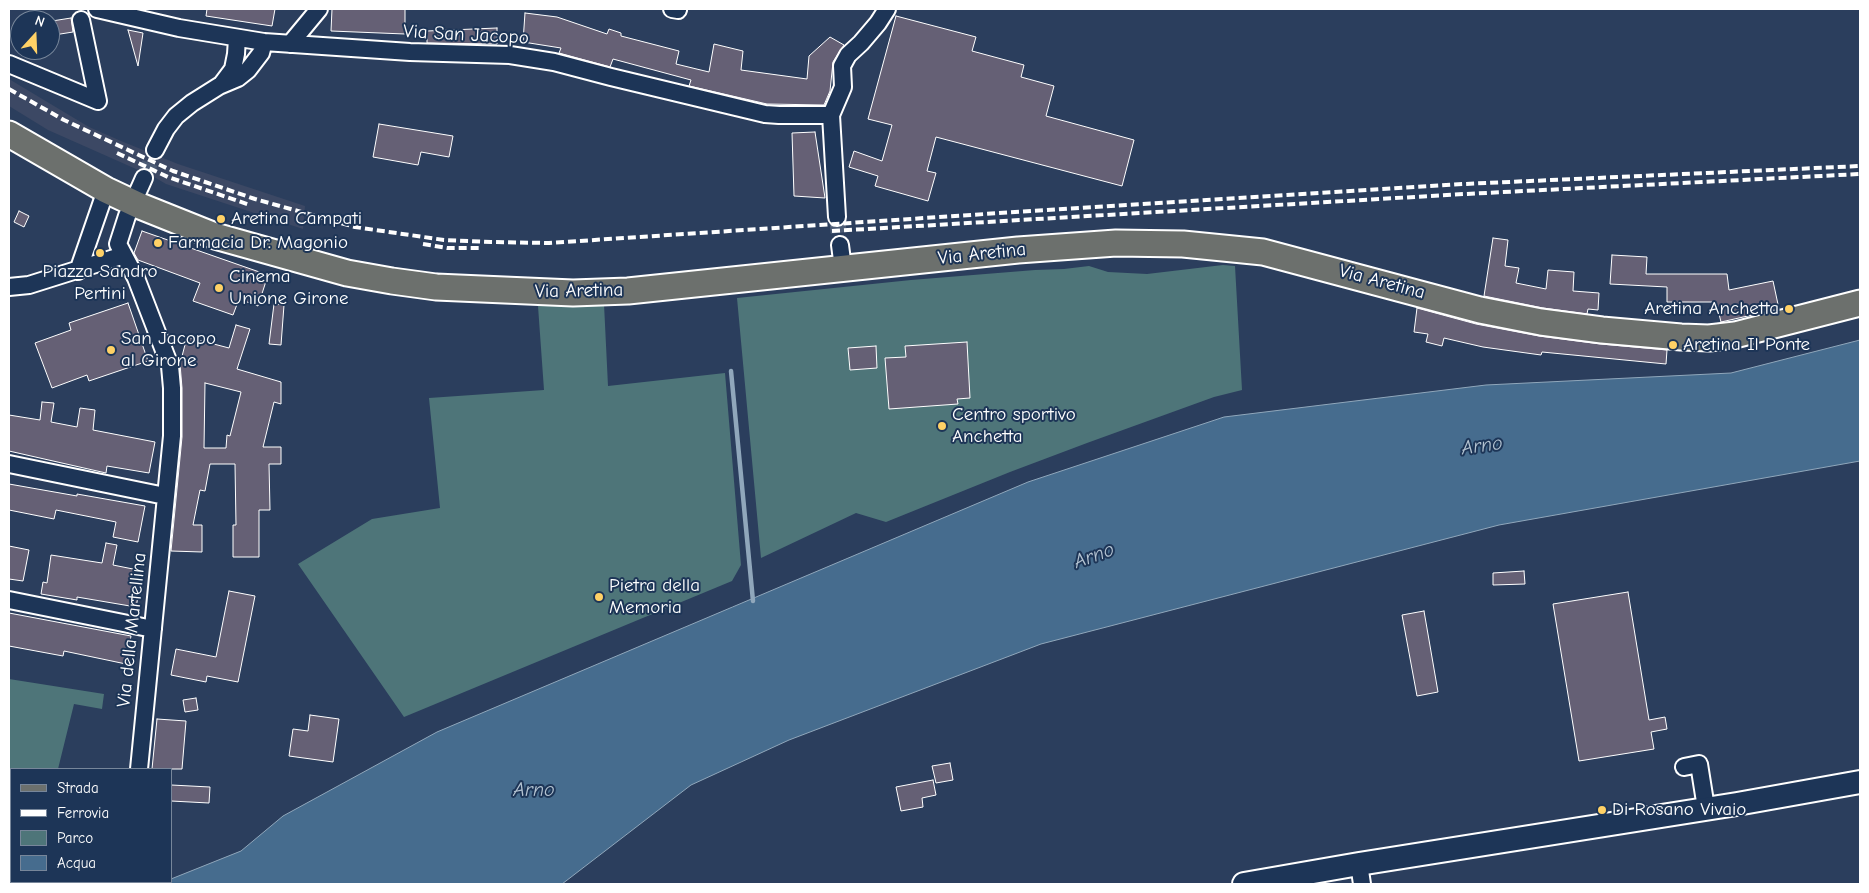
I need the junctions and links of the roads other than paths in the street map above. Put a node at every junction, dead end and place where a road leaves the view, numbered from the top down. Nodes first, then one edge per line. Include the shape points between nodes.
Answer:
1 (96, 9) edge
2 (319, 9) edge
3 (887, 9) edge
4 (81, 20) dead end
5 (237, 38) junction
6 (264, 42) junction
7 (290, 44) junction
8 (9, 64) edge
9 (219, 86) junction
10 (831, 115) junction
11 (9, 134) edge
12 (155, 150) tunnel mouth
13 (144, 178) tunnel mouth
14 (106, 190) junction
15 (133, 202) junction
16 (837, 217) tunnel mouth
17 (124, 255) junction
18 (78, 271) junction
19 (9, 287) edge
20 (1860, 302) edge
21 (9, 464) edge
22 (165, 496) junction
23 (9, 600) edge
24 (153, 630) junction
25 (1684, 766) dead end
26 (139, 768) edge
27 (1860, 782) edge
28 (1706, 808) junction
29 (1361, 874) edge
30 (1244, 884) edge

1 - 5 street, Via San Jacopo
2 - 7 street
3 - 10 street via 842,66 842,87
4 - 8 street via 98,101
5 - 6 street, Via San Jacopo
5 - 9 street via 232,69
6 - 7 street, Via San Jacopo
6 - 9 street via 252,66 238,78
7 - 10 street, Via San Jacopo via 510,55 554,62 765,114
9 - 12 street via 176,116
10 - 16 street
11 - 14 main road, Via Aretina
13 - 15 street
14 - 15 main road, Via Aretina
14 - 18 street
15 - 17 street via 118,241
15 - 20 main road, Via Aretina via 215,236 293,259 347,273 436,286 582,293 638,290 841,257 1116,243 1183,244 1263,252 1480,310 1602,330 1708,338 1734,335
17 - 18 street
17 - 22 street, Via della Martellina via 172,376 172,436
18 - 19 street via 29,285
21 - 22 street
22 - 24 street, Via della Martellina
23 - 24 street
24 - 26 street, Via della Martellina
25 - 28 street via 1699,764
27 - 28 main road
28 - 29 main road
29 - 30 main road

